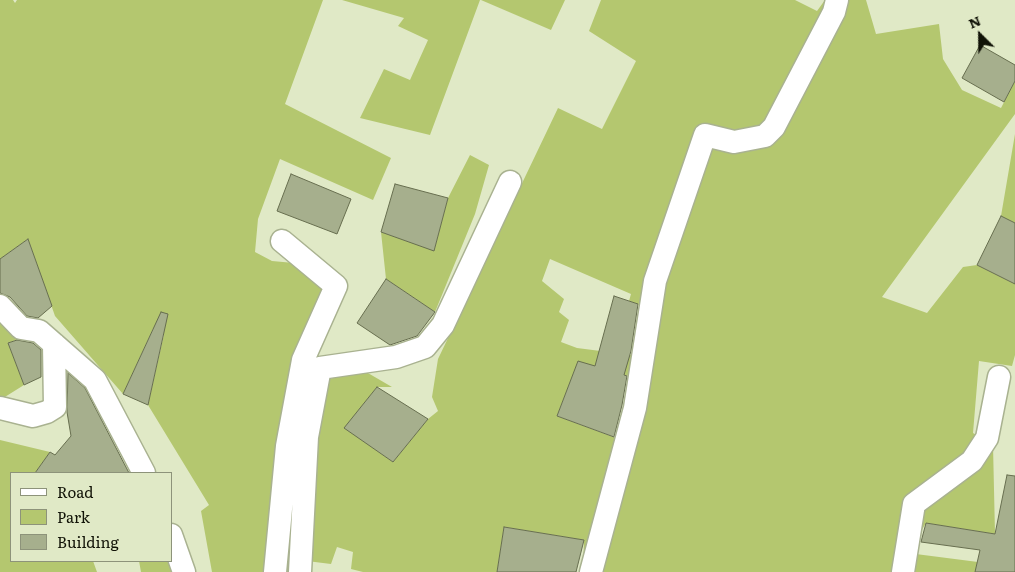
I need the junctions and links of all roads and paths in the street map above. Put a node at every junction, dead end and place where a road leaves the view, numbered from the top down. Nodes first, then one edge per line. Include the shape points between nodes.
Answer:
1 (837, 0) edge
2 (510, 182) dead end
3 (282, 242) dead end
4 (0, 306) edge
5 (54, 344) junction
6 (999, 377) dead end
7 (0, 408) edge
8 (143, 472) edge
9 (172, 539) edge
10 (184, 572) edge
11 (274, 572) edge
12 (300, 572) edge
13 (591, 572) edge
14 (903, 572) edge

1 - 13 street via 834,12 774,126 765,136 734,142 705,135 655,282 635,408
2 - 12 street via 443,325 425,346 396,357 320,368 307,437
3 - 11 street via 336,286 303,360 287,446
4 - 5 street via 21,328 38,331
5 - 7 street via 55,407 33,416
5 - 8 street via 96,380
6 - 14 street via 988,438 972,462 914,504
9 - 10 street

